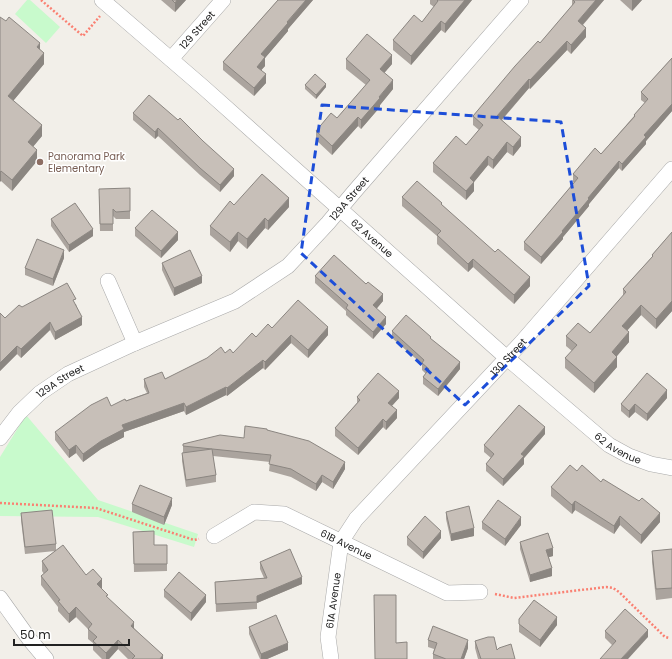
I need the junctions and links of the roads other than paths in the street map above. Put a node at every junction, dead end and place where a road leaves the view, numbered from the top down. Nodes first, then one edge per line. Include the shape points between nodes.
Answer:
1 (223, 0) edge
2 (520, 0) edge
3 (102, 7) edge
4 (171, 59) junction
5 (672, 169) edge
6 (340, 209) junction
7 (108, 281) dead end
8 (135, 343) junction
9 (507, 358) junction
10 (0, 438) edge
11 (672, 468) edge
12 (214, 536) road end
13 (341, 542) junction
14 (480, 592) road end
15 (0, 598) edge
16 (46, 659) edge
17 (331, 659) edge

1 - 4 street, 129 Street
2 - 6 street, 129A Street
3 - 4 street, 62 Avenue
4 - 6 street, 62 Avenue
5 - 9 street, 130 Street
6 - 8 street, 129A Street via 282,270 234,301
6 - 9 street, 62 Avenue
7 - 8 street
8 - 10 street, 129A Street via 68,374 40,393 19,413
9 - 11 street, 62 Avenue via 610,445 629,456
9 - 13 street, 130 Street via 356,519
12 - 13 street, 61B Avenue via 254,512 262,512 284,514
13 - 14 street, 61B Avenue via 446,593
13 - 17 street, 61A Avenue via 328,637
15 - 16 street

